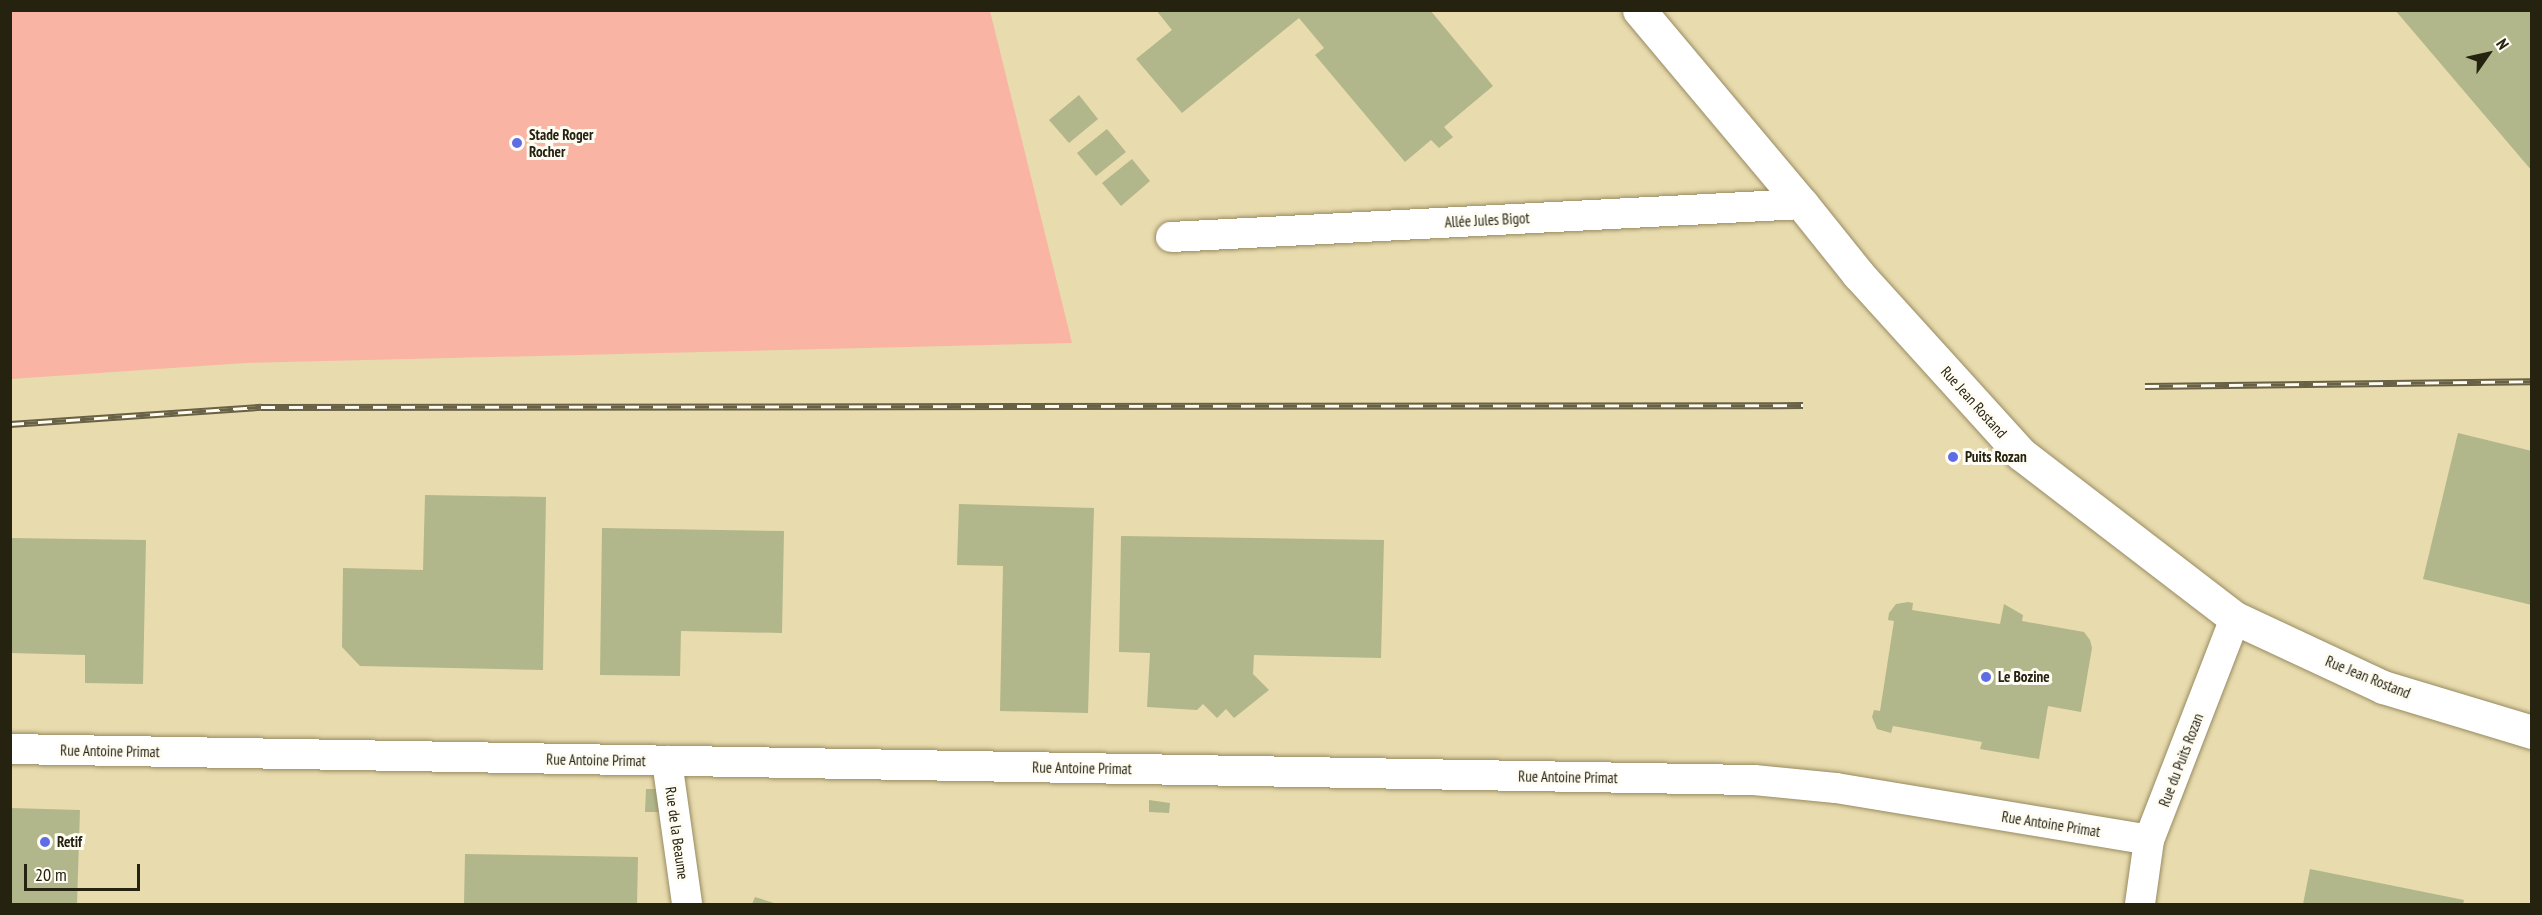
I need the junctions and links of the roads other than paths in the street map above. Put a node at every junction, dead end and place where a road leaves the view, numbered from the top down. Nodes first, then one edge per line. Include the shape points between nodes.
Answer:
1 (1639, 10) edge
2 (1802, 204) junction
3 (1171, 237) dead end
4 (2235, 618) junction
5 (2532, 732) edge
6 (10, 749) edge
7 (667, 761) junction
8 (2149, 840) junction
9 (687, 904) edge
10 (2140, 904) edge

1 - 2 main road, Rue Jean Rostand
2 - 3 street, Allée Jules Bigot
2 - 4 main road, Rue Jean Rostand via 1858,274 2021,454
4 - 5 main road, Rue Jean Rostand via 2383,687
4 - 8 street, Rue du Puits Rozan
6 - 7 street, Rue Antoine Primat
7 - 8 street, Rue Antoine Primat via 1754,780 1836,788
7 - 9 street, Rue de la Beaume
8 - 10 street, Rue du Puits Rozan

